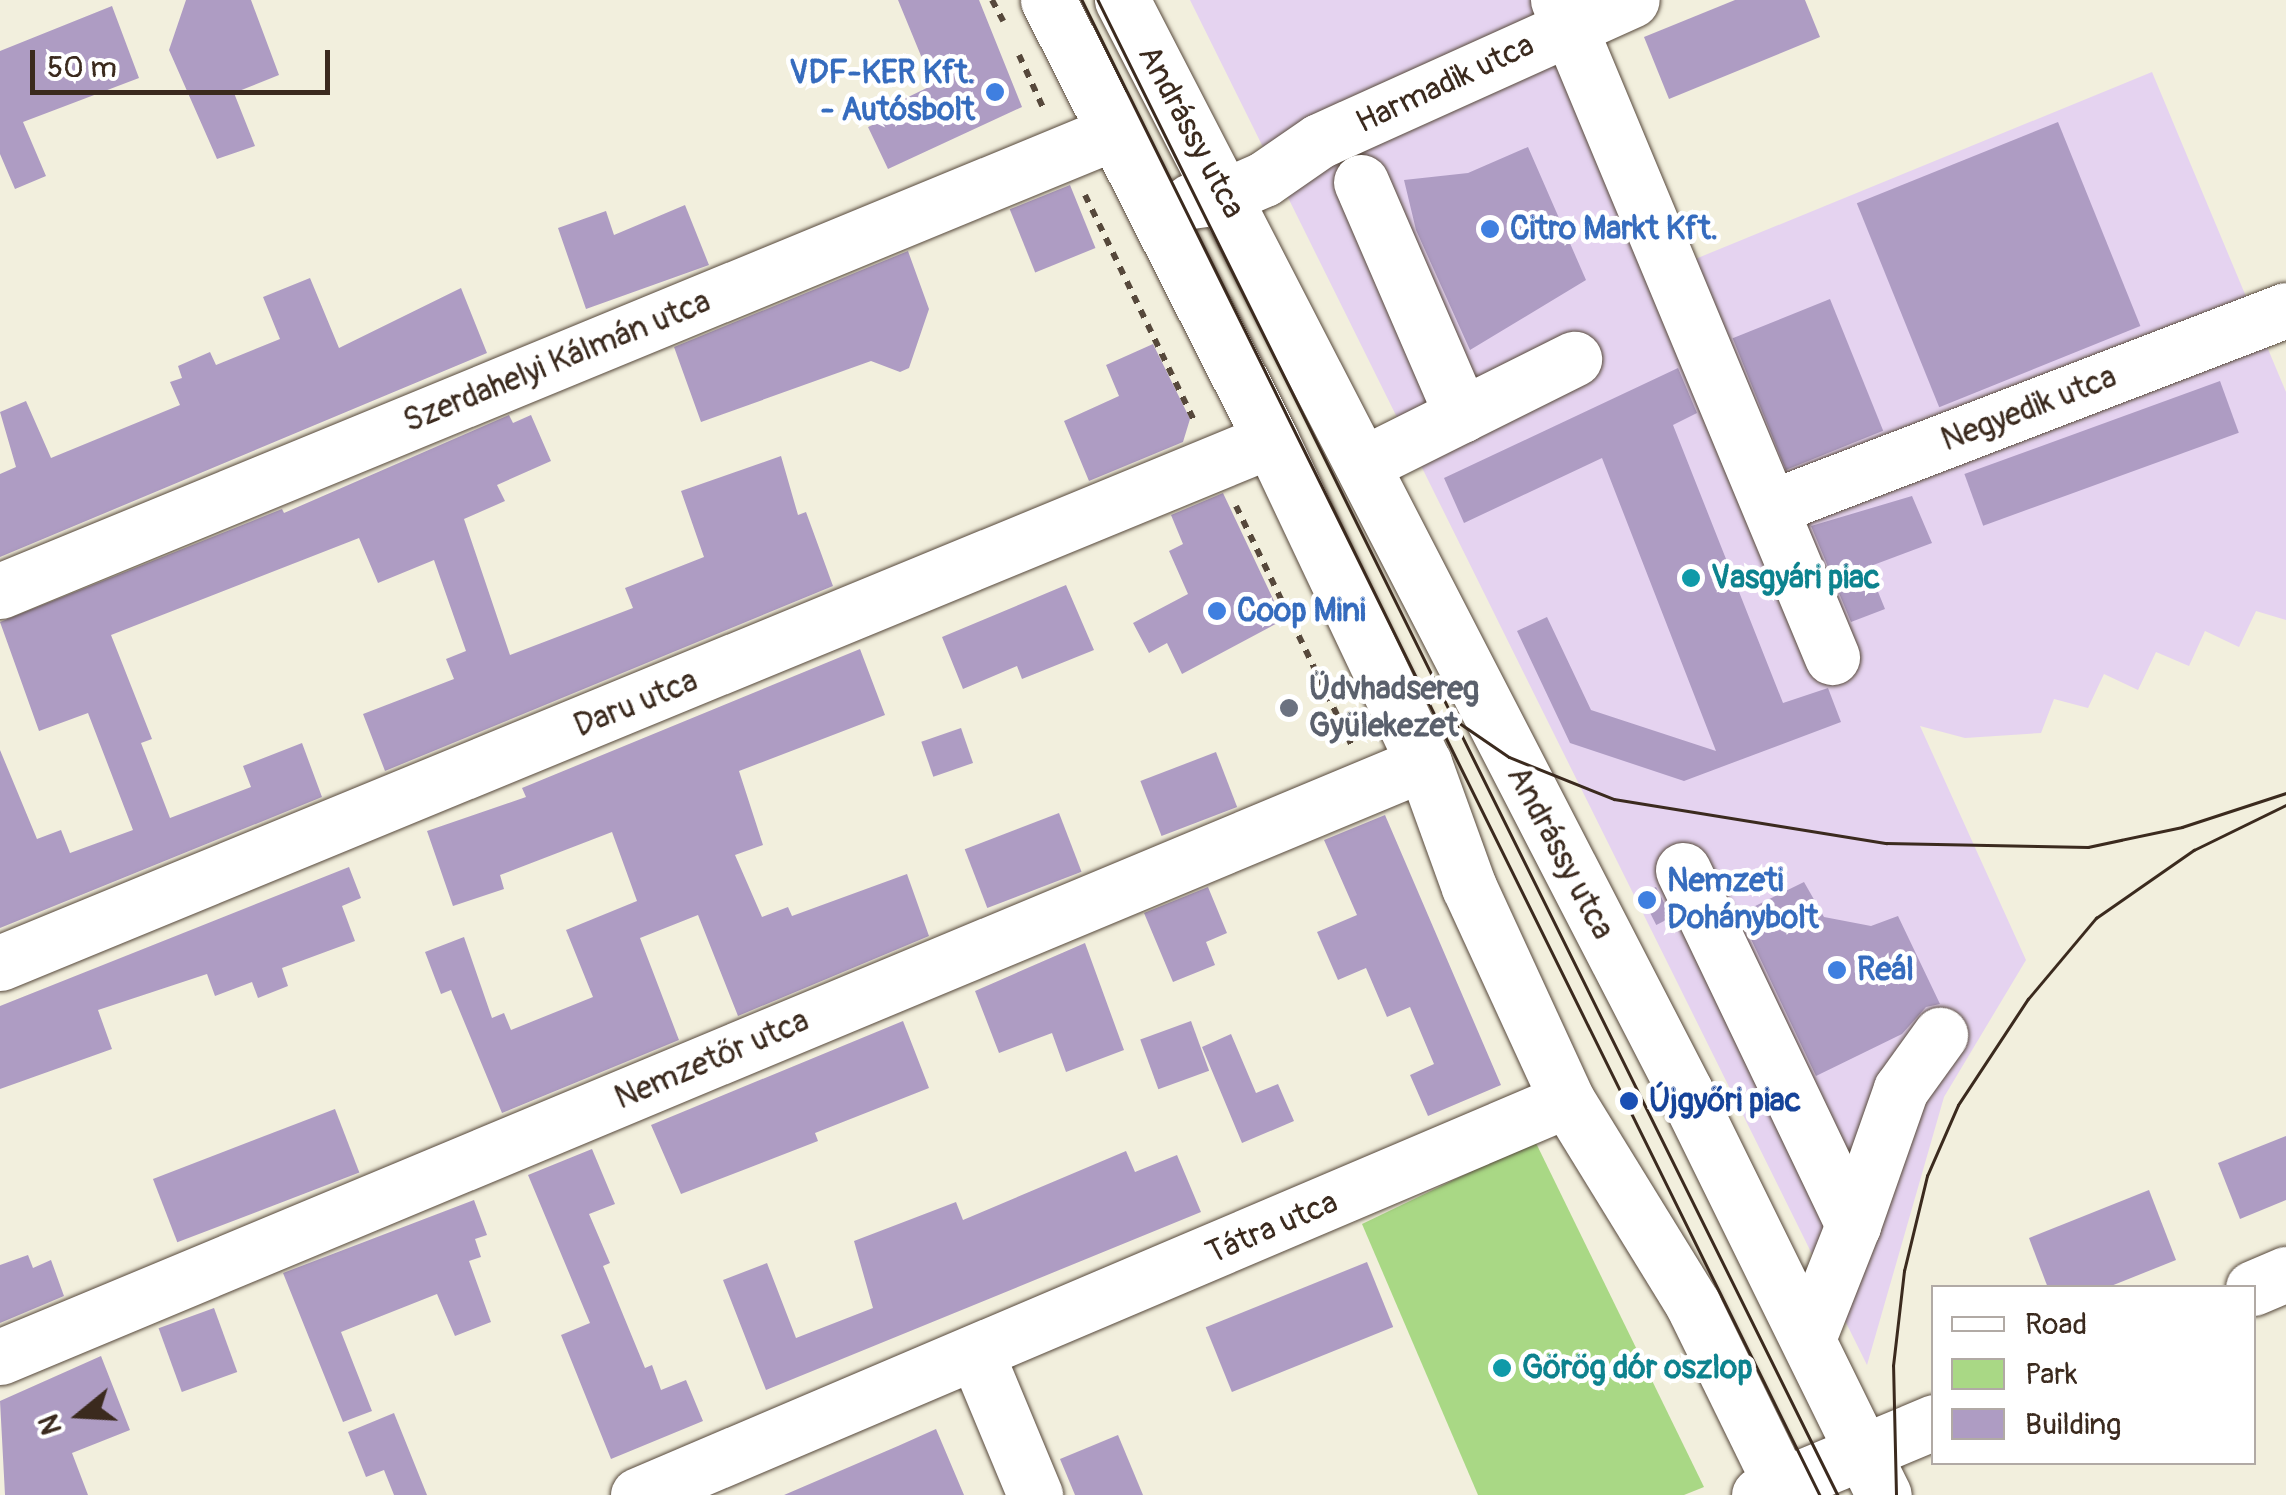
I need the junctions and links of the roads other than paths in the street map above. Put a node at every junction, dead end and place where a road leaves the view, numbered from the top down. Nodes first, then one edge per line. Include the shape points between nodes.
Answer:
1 (1632, 0) edge
2 (1138, 8) edge
3 (1564, 13) edge
4 (1028, 17) edge
5 (1115, 132) junction
6 (1361, 182) dead end
7 (1144, 184) junction
8 (1245, 188) junction
9 (2286, 310) edge
10 (1574, 359) dead end
11 (1462, 415) junction
12 (1271, 440) junction
13 (1364, 464) junction
14 (1772, 506) junction
15 (0, 591) edge
16 (1832, 657) dead end
17 (1424, 763) junction
18 (1683, 870) dead end
19 (0, 964) edge
20 (1940, 1035) dead end
21 (1567, 1100) junction
22 (1853, 1226) junction
23 (2286, 1274) edge
24 (2256, 1287) edge
25 (1809, 1336) junction
26 (976, 1354) junction
27 (0, 1357) edge
28 (1931, 1425) edge
29 (1876, 1472) edge
30 (1776, 1492) edge
31 (638, 1495) edge
32 (1035, 1495) edge

1 - 3 street, Harmadik utca
2 - 8 street, Andrássy utca
3 - 8 street, Harmadik utca via 1319,141
3 - 14 street
4 - 5 street, Andrássy utca
5 - 7 street, Andrássy utca
5 - 15 street, Szerdahelyi Kálmán utca
6 - 11 street
7 - 8 street via 1178,200
7 - 12 street, Andrássy utca
8 - 13 street, Andrássy utca via 1250,246
9 - 14 street, Negyedik utca
10 - 11 street
11 - 13 street
12 - 17 street, Andrássy utca
12 - 19 street, Daru utca
13 - 25 street, Andrássy utca
14 - 16 street
17 - 21 street, Andrássy utca via 1469,887
17 - 27 street, Nemzetőr utca
18 - 22 street
20 - 22 street via 1901,1090
21 - 26 street, Tátra utca
21 - 30 street, Andrássy utca via 1693,1305
22 - 25 street
23 - 24 street
25 - 29 street, Andrássy utca
26 - 31 street, Tátra utca
26 - 32 street
28 - 29 street
29 - 30 street

